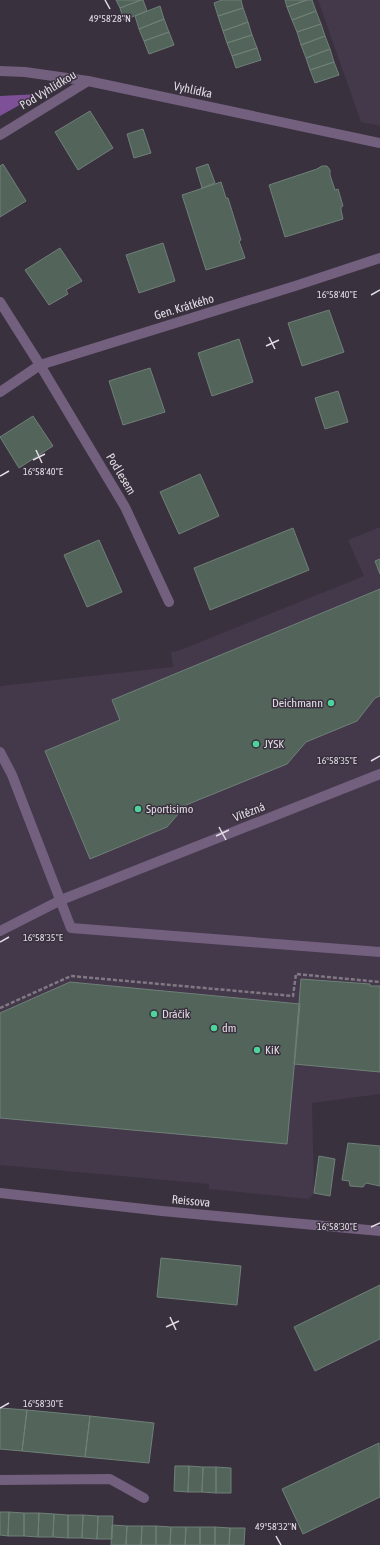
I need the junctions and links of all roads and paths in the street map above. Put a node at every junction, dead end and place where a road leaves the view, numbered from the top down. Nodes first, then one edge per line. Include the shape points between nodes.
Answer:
1 (0, 72) edge
2 (88, 81) junction
3 (0, 135) edge
4 (380, 143) edge
5 (380, 258) edge
6 (0, 302) edge
7 (40, 365) junction
8 (0, 392) edge
9 (169, 602) dead end
10 (0, 752) edge
11 (380, 774) edge
12 (61, 900) junction
13 (0, 931) edge
14 (380, 952) edge
15 (380, 982) edge
16 (0, 1008) edge
17 (0, 1193) edge
18 (380, 1231) edge
19 (0, 1480) edge
20 (144, 1498) dead end

1 - 2 street, Vyhlídka via 26,72
2 - 3 street, Pod Vyhlídkou
2 - 4 street, Vyhlídka
5 - 7 street, Gen. Krátkého
6 - 7 street, Pod lesem
7 - 8 street, Gen. Krátkého
7 - 9 street, Pod lesem via 125,506
10 - 12 street via 12,775
11 - 12 street, Vítězná
12 - 13 street, Vítězná
12 - 14 street via 72,928
15 - 16 path via 296,974 293,996 72,976
17 - 18 street, Reissova
19 - 20 street via 110,1479

